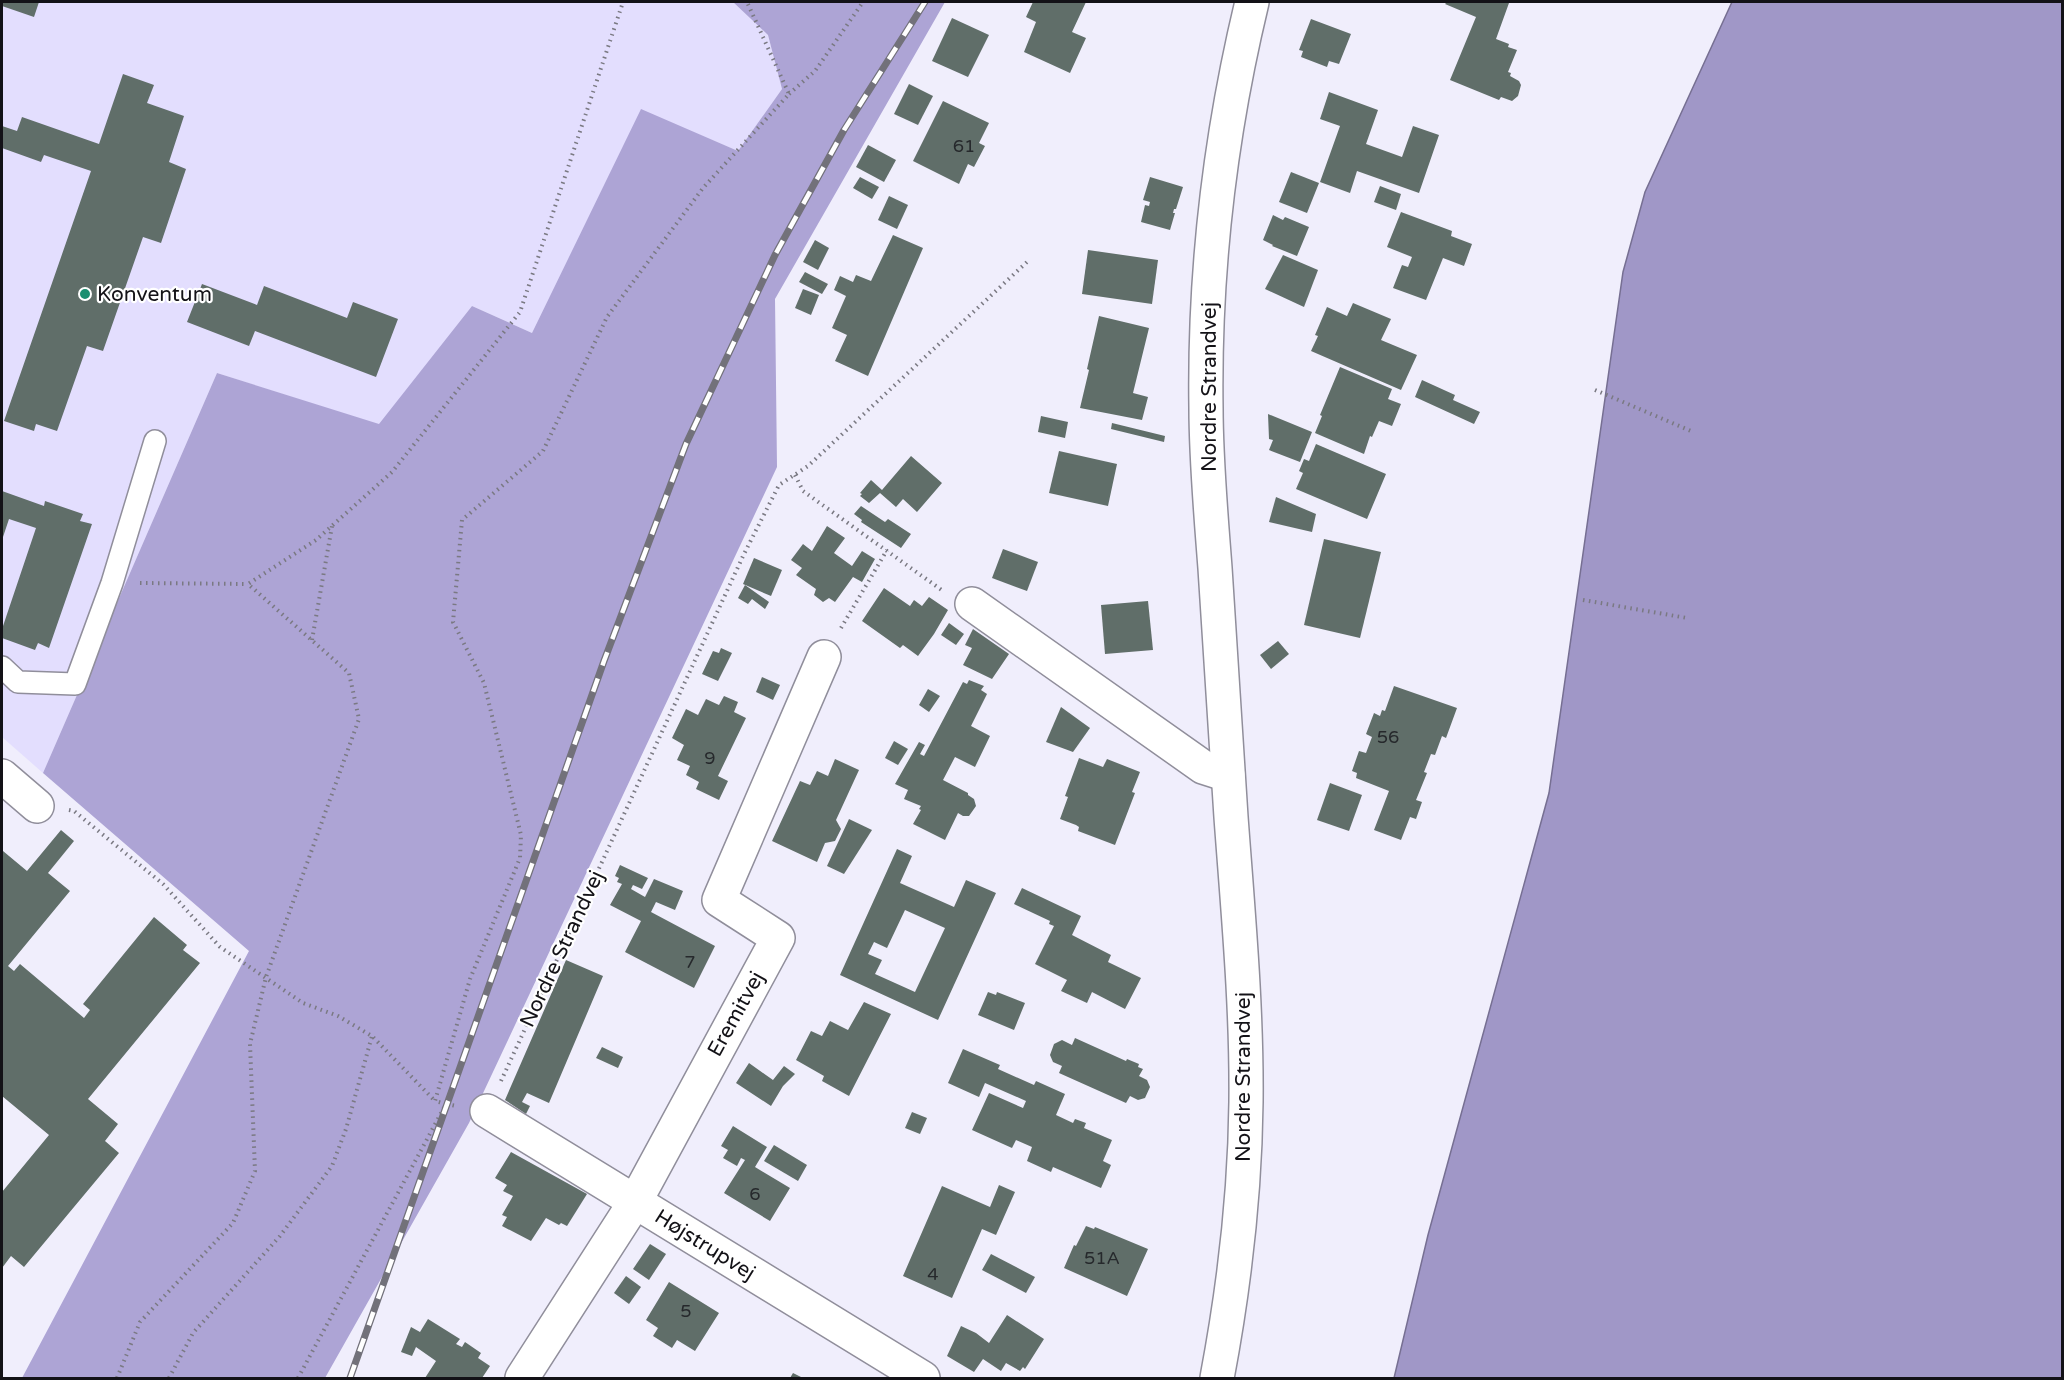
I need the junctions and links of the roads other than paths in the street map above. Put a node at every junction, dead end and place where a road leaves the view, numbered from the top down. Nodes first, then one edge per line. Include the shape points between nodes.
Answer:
1 (1252, 2) edge
2 (155, 441) dead end
3 (972, 604) road end
4 (824, 657) road end
5 (2, 667) edge
6 (1228, 775) junction
7 (2, 776) edge
8 (37, 806) road end
9 (487, 1111) road end
10 (635, 1202) junction
11 (522, 1378) edge
12 (923, 1378) edge
13 (1217, 1378) edge

1 - 6 street, Nordre Strandvej via 1224,137 1207,314 1206,411
2 - 5 lane via 112,583 75,684 18,682
3 - 6 street via 1203,767
4 - 10 street, Eremitvej via 719,900 778,938
6 - 13 street, Nordre Strandvej via 1241,940 1246,1103 1233,1285
7 - 8 street
9 - 10 street, Højstrupvej
10 - 11 street, Eremitvej
10 - 12 street, Højstrupvej

